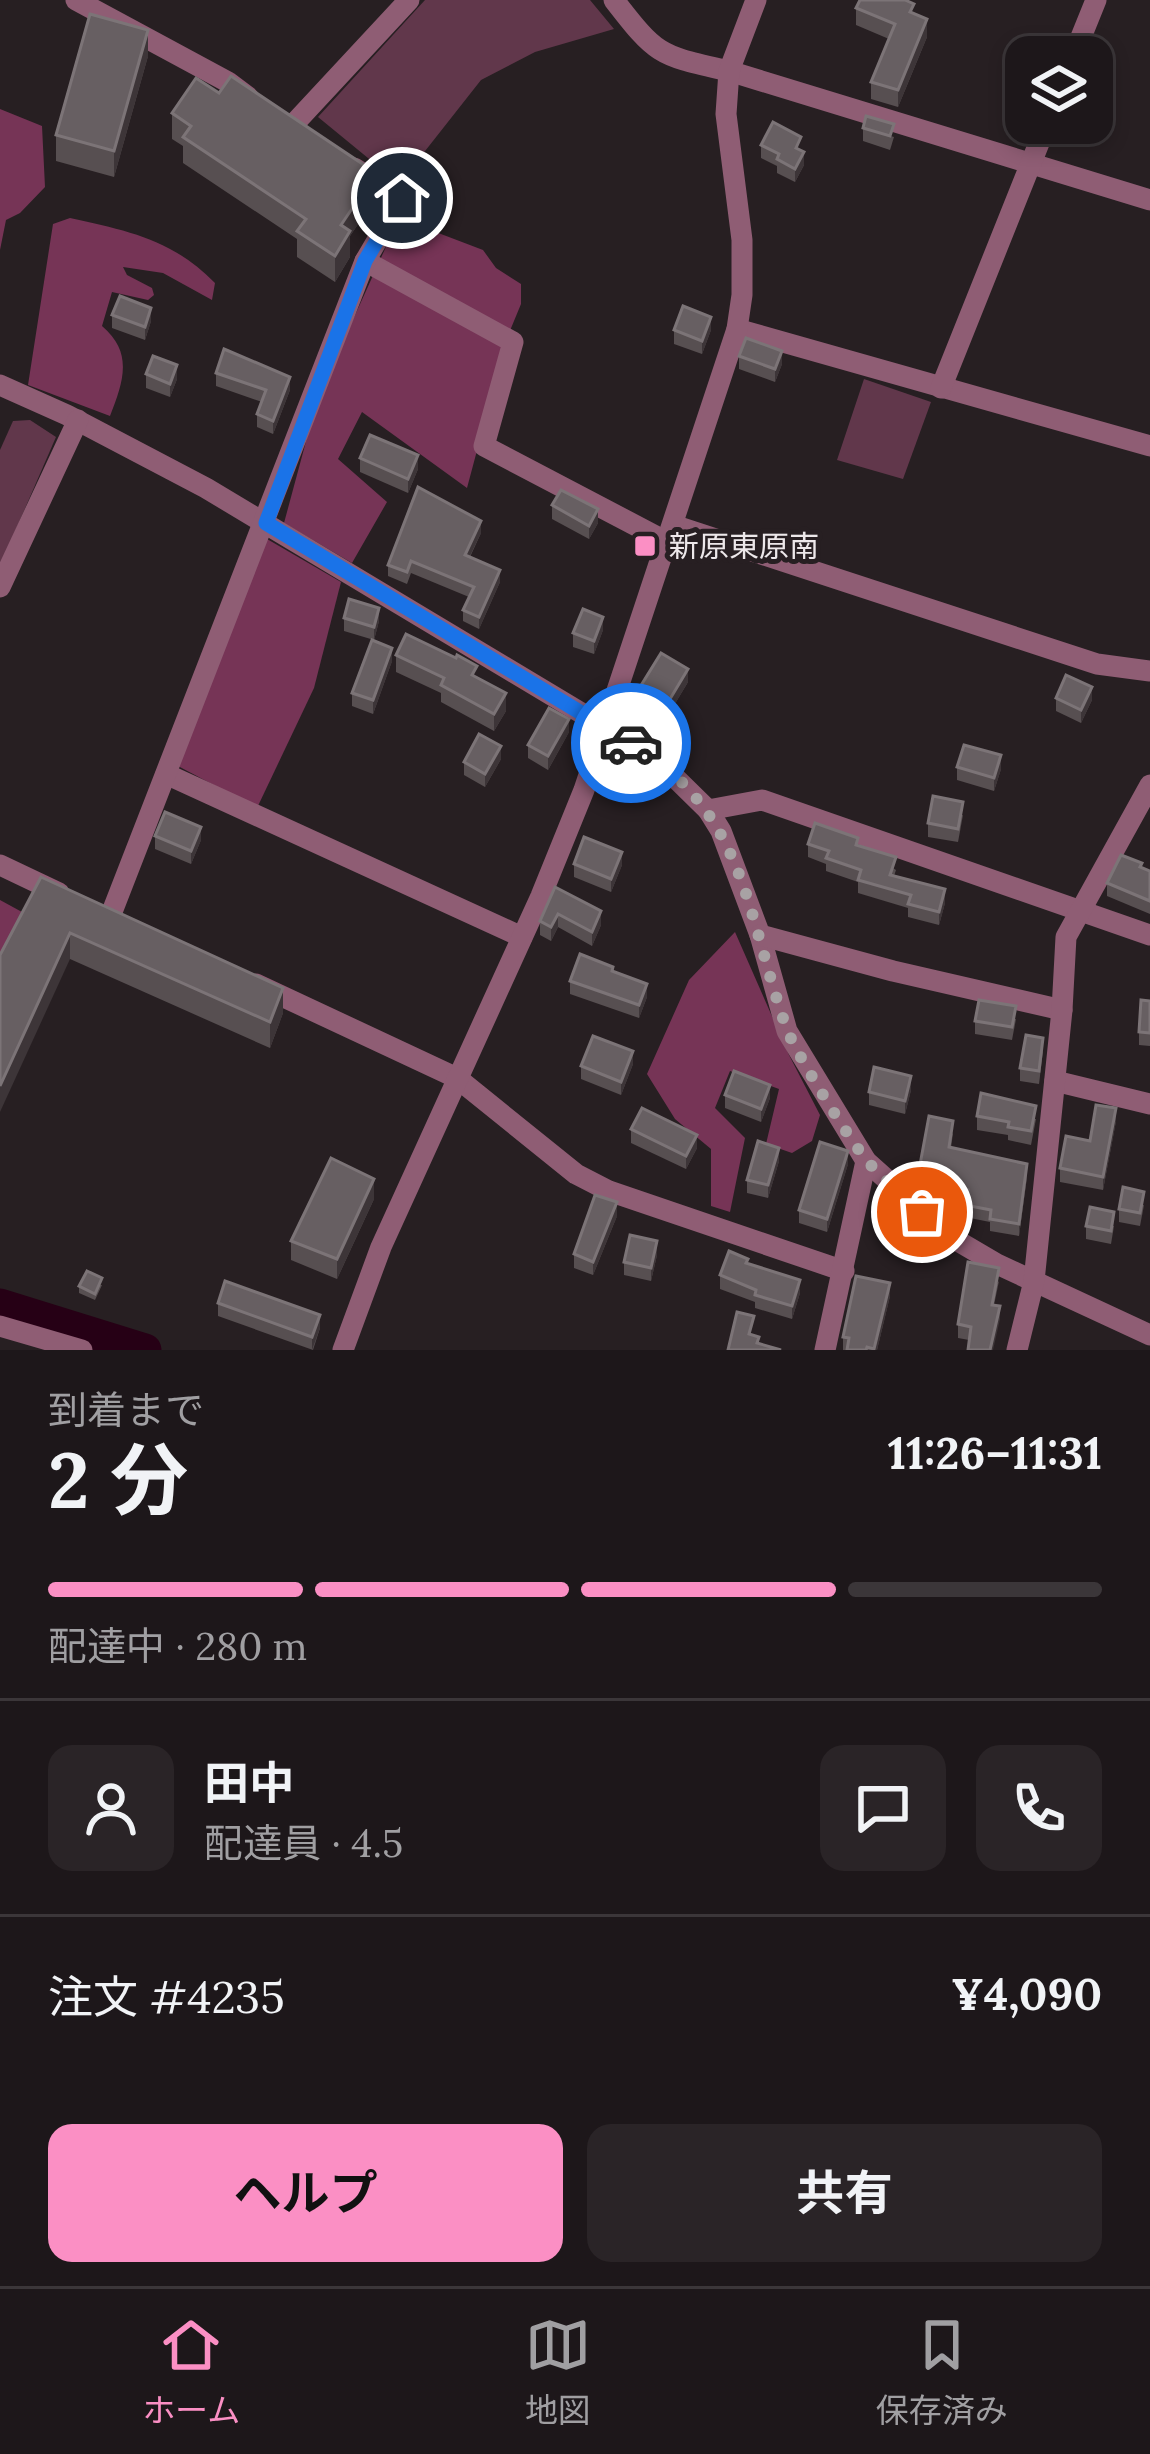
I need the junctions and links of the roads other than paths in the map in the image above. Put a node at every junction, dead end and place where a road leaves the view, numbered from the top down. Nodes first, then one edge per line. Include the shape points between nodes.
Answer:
1 (76, 0) edge
2 (410, 0) edge
3 (614, 0) edge
4 (756, 0) edge
5 (1096, 0) edge
6 (1081, 36) edge
7 (729, 71) junction
8 (291, 127) junction
9 (1038, 144) edge
10 (1030, 164) junction
11 (1150, 200) edge
12 (365, 261) junction
13 (737, 329) junction
14 (0, 385) edge
15 (941, 388) junction
16 (78, 420) junction
17 (1150, 446) edge
18 (266, 523) junction
19 (670, 533) junction
20 (0, 587) edge
21 (1150, 671) edge
22 (606, 728) junction
23 (166, 774) junction
24 (1150, 785) edge
25 (708, 810) junction
26 (0, 865) edge
27 (92, 908) junction
28 (1082, 912) junction
29 (132, 927) edge
30 (760, 935) junction
31 (1150, 935) edge
32 (522, 937) junction
33 (240, 977) edge
34 (1063, 1010) junction
35 (457, 1078) junction
36 (1055, 1081) junction
37 (1150, 1104) edge
38 (866, 1161) junction
39 (844, 1271) junction
40 (1034, 1281) junction
41 (0, 1326) edge
42 (1150, 1335) edge
43 (40, 1344) edge
44 (82, 1350) edge
45 (343, 1350) edge
46 (825, 1350) edge
47 (1017, 1350) edge

1 - 8 street via 228,82
2 - 8 street
3 - 7 street via 650,46
4 - 7 street
5 - 6 street
7 - 10 street
7 - 13 street via 726,114 742,240
8 - 12 street via 402,198
9 - 10 street
10 - 11 street
10 - 15 street
12 - 18 street
12 - 19 street via 513,342 484,446
13 - 15 street
13 - 19 street
14 - 16 street
15 - 17 street
16 - 18 street
16 - 20 street
18 - 22 street
18 - 23 street
19 - 21 street via 1096,664
19 - 22 street
22 - 25 street via 653,756
22 - 32 street
23 - 27 street
23 - 32 street
24 - 28 street
25 - 28 street via 762,800
25 - 30 street
26 - 27 street
27 - 29 street
28 - 31 street
28 - 34 street via 1066,938
30 - 34 street
30 - 38 street via 787,1031
32 - 35 street
33 - 35 street
34 - 36 street
35 - 39 street via 576,1174 609,1191
35 - 45 street
36 - 37 street
36 - 40 street
38 - 39 street
38 - 40 street via 951,1237
39 - 46 street
40 - 42 street
40 - 47 street
41 - 43 street
43 - 44 street

